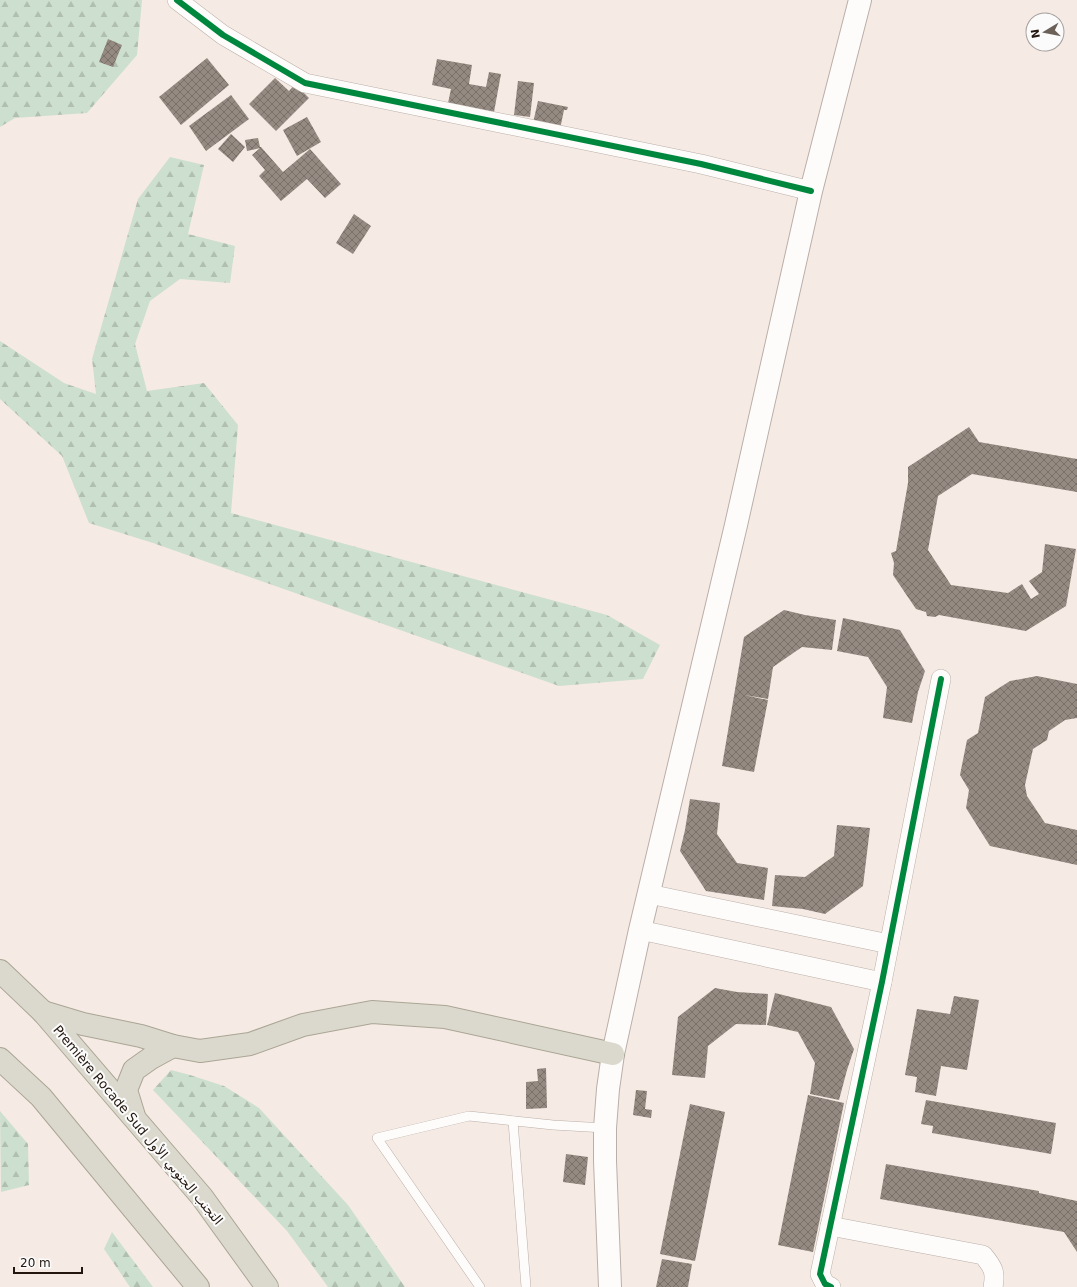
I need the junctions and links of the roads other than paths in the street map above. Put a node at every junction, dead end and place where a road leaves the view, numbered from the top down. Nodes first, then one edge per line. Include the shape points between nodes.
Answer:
1 (177, 0) edge
2 (860, 0) edge
3 (810, 191) junction
4 (941, 679) dead end
5 (649, 894) junction
6 (640, 930) junction
7 (889, 944) junction
8 (0, 971) edge
9 (882, 982) junction
10 (43, 1012) junction
11 (173, 1046) junction
12 (613, 1054) junction
13 (0, 1059) edge
14 (512, 1121) junction
15 (136, 1122) junction
16 (605, 1128) junction
17 (830, 1226) junction
18 (198, 1287) edge
19 (267, 1287) edge
20 (480, 1287) edge
21 (526, 1287) edge
22 (610, 1287) edge
23 (831, 1287) edge
24 (992, 1287) edge

1 - 3 street via 223,35 305,83 701,164
2 - 3 main road
3 - 5 main road via 736,525
4 - 7 street
5 - 6 main road
5 - 7 street
6 - 9 street
6 - 12 main road
7 - 9 street
8 - 10 highway, Première Rocade Sud التجنب الجنوبي الأول
9 - 17 street
10 - 11 highway
10 - 15 highway, Première Rocade Sud التجنب الجنوبي الأول
11 - 12 highway via 200,1051 250,1044 303,1025 372,1012 445,1017
11 - 15 highway via 134,1070 126,1090
12 - 16 main road
13 - 18 highway via 41,1097
14 - 16 lane
14 - 20 lane via 468,1116 377,1138
14 - 21 lane
15 - 19 highway, Première Rocade Sud التجنب الجنوبي الأول via 202,1198
16 - 22 main road
17 - 23 street via 820,1274 825,1284
17 - 24 street via 983,1255 992,1265 995,1278

